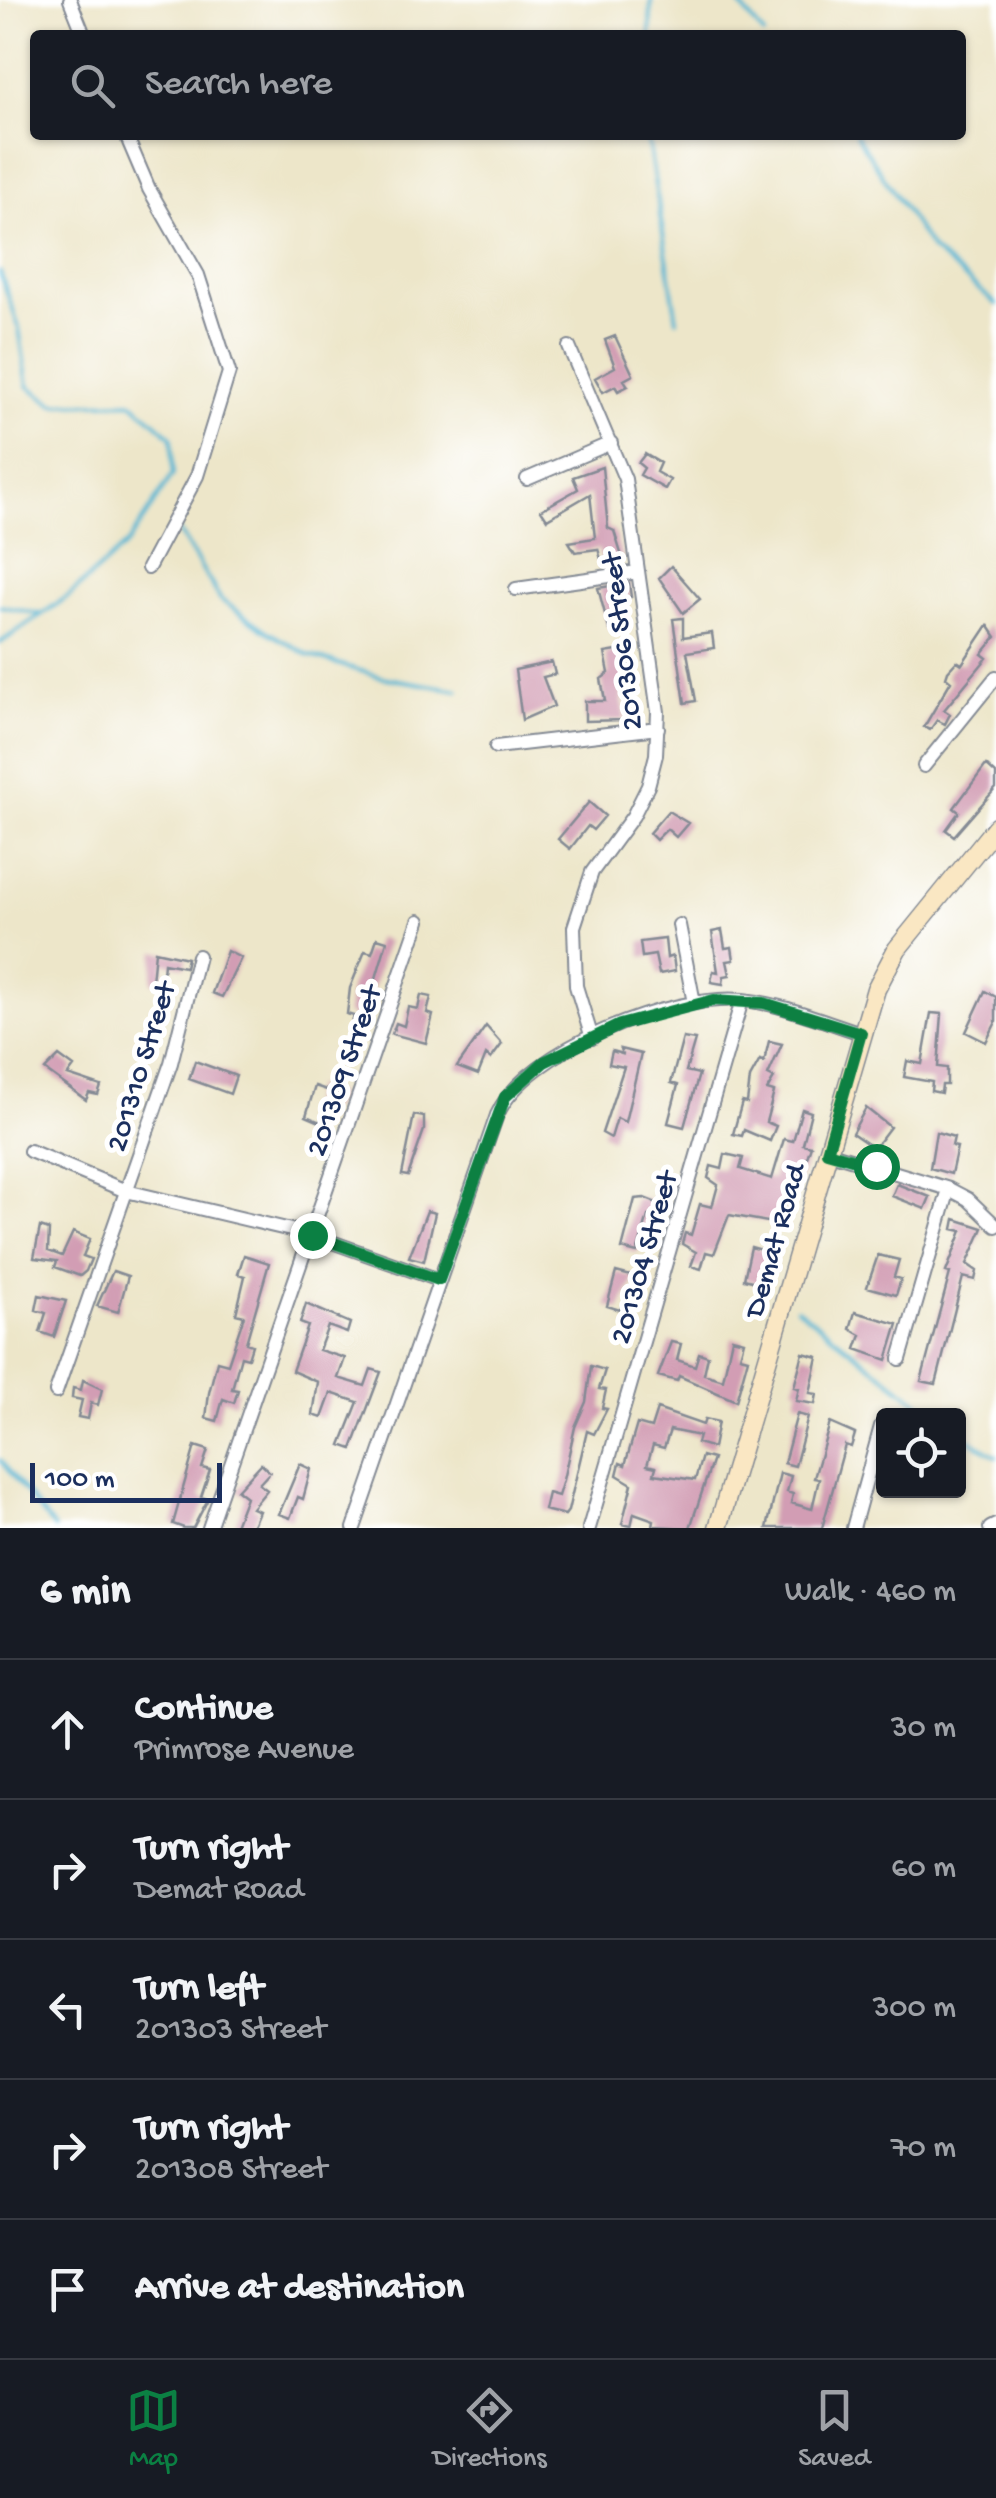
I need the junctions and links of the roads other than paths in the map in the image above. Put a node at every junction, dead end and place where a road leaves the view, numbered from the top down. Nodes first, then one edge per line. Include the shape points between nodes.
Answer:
1 (70, 0) edge
2 (82, 30) edge
3 (128, 140) edge
4 (569, 348) dead end
5 (611, 442) junction
6 (527, 479) dead end
7 (148, 568) dead end
8 (638, 572) junction
9 (516, 588) dead end
10 (996, 677) edge
11 (658, 728) junction
12 (496, 747) dead end
13 (924, 766) dead end
14 (996, 826) edge
15 (419, 921) dead end
16 (679, 926) dead end
17 (198, 956) dead end
18 (742, 1000) junction
19 (694, 1003) junction
20 (861, 1033) junction
21 (592, 1038) junction
22 (30, 1152) dead end
23 (827, 1152) junction
24 (949, 1189) junction
25 (126, 1191) junction
26 (996, 1226) edge
27 (312, 1235) junction
28 (439, 1280) junction
29 (900, 1359) dead end
30 (56, 1392) dead end
31 (876, 1441) edge
32 (209, 1528) edge
33 (354, 1528) edge
34 (588, 1528) edge
35 (718, 1528) edge
36 (853, 1528) edge

1 - 2 street
3 - 7 street via 198,275 230,372 197,476
4 - 5 street, 201306 Street
5 - 6 street
5 - 8 street, 201306 Street via 625,480
8 - 9 street
8 - 11 street, 201306 Street
10 - 13 street
11 - 12 street
11 - 21 street, 201306 Street via 648,786 592,872 578,906 573,968
14 - 20 street, Demat Road via 897,949
15 - 27 street, 201309 Street
16 - 19 street
17 - 25 street, 201310 Street via 180,1035
18 - 19 street
18 - 20 street
18 - 34 street, 201304 Street
19 - 21 street
20 - 23 street, Demat Road
21 - 28 street via 544,1062 505,1097
22 - 25 street
23 - 24 street
23 - 35 street, Demat Road
24 - 26 street
24 - 29 street
25 - 27 street
25 - 30 street, 201310 Street
27 - 28 street
27 - 32 street, 201309 Street
28 - 33 street
31 - 36 street

